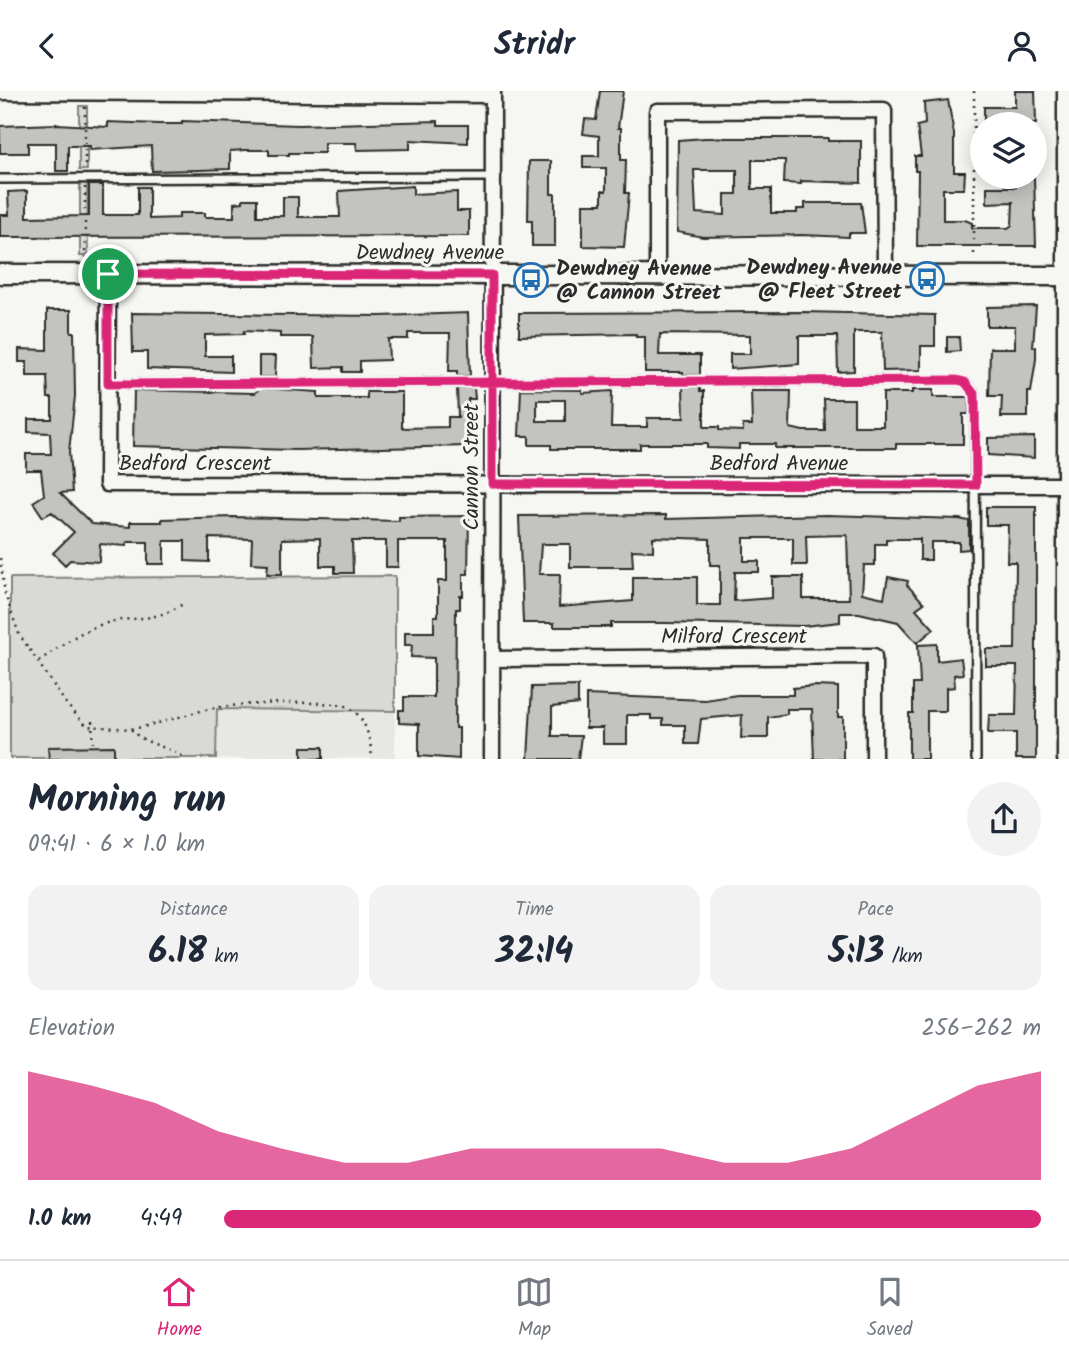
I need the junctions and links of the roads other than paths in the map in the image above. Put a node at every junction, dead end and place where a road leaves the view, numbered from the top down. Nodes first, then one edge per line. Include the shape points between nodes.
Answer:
1 (1067, 91) edge
2 (0, 92) edge
3 (169, 92) edge
4 (328, 93) edge
5 (494, 93) edge
6 (493, 177) junction
7 (0, 180) edge
8 (0, 274) edge
9 (108, 274) junction
10 (492, 275) junction
11 (657, 275) junction
12 (885, 276) junction
13 (1068, 276) edge
14 (492, 382) junction
15 (108, 384) junction
16 (492, 484) junction
17 (976, 485) junction
18 (1066, 485) junction
19 (492, 659) junction
20 (492, 758) edge
21 (874, 758) edge
22 (976, 758) edge
23 (1067, 758) edge

1 - 13 street
2 - 3 street
3 - 4 street
4 - 5 street
5 - 6 street, Cannon Street
6 - 7 lane
6 - 10 street, Cannon Street
8 - 9 street, Dewdney Avenue
9 - 10 street, Dewdney Avenue
9 - 15 street, Bedford Crescent
10 - 11 street, Dewdney Avenue
10 - 14 street, Cannon Street
11 - 12 street, Dewdney Avenue
11 - 12 street via 657,111 884,110
12 - 13 street, Dewdney Avenue
13 - 18 street
14 - 15 lane
14 - 16 street, Cannon Street
14 - 17 lane via 957,380 965,382 975,395
15 - 16 street, Bedford Crescent via 107,484
16 - 17 street, Bedford Avenue
16 - 19 street, Cannon Street
17 - 18 street, Bedford Avenue
17 - 22 lane
18 - 23 street
19 - 20 street, Cannon Street
19 - 21 street, Milford Crescent via 874,656

